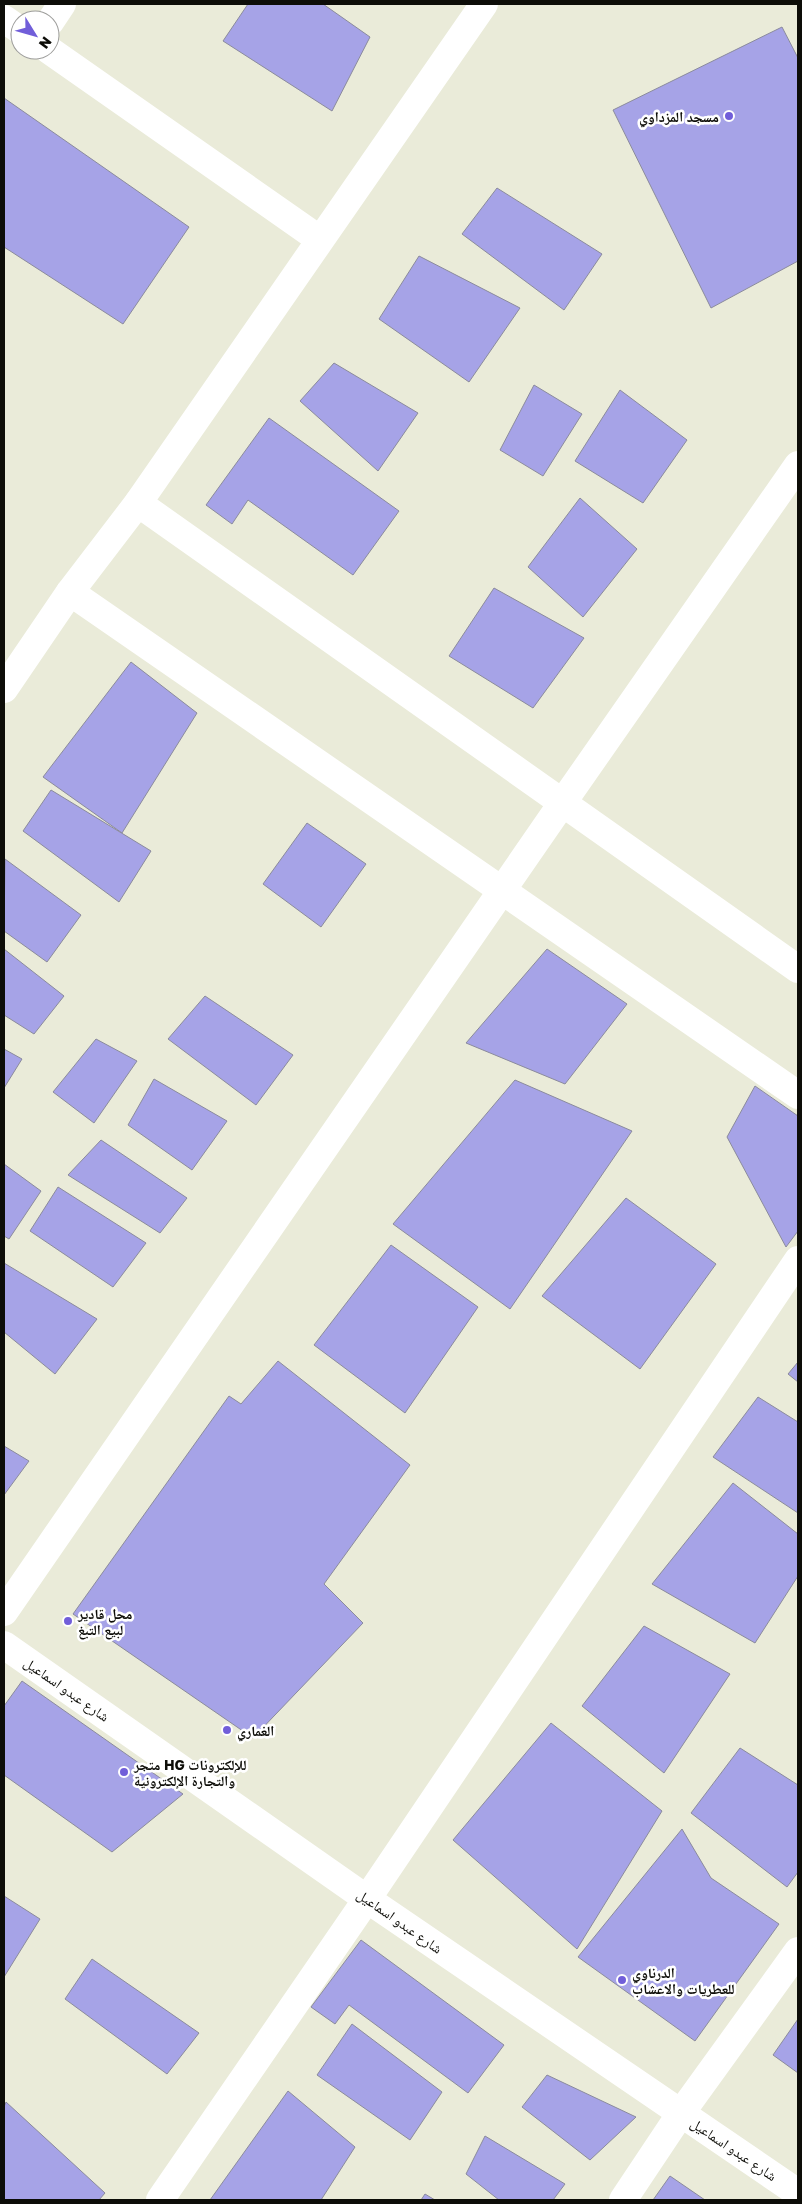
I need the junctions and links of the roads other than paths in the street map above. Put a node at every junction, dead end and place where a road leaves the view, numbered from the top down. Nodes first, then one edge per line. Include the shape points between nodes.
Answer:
1 (484, 4) edge
2 (60, 58) edge
3 (319, 239) junction
4 (798, 464) edge
5 (138, 503) junction
6 (70, 592) junction
7 (4, 688) edge
8 (563, 802) junction
9 (502, 891) junction
10 (798, 969) edge
11 (798, 1095) edge
12 (798, 1260) edge
13 (4, 1612) edge
14 (4, 1645) edge
15 (368, 1899) junction
16 (798, 1951) edge
17 (681, 2114) junction
18 (798, 2193) edge
19 (160, 2200) edge
20 (623, 2200) edge

1 - 3 street
2 - 3 street
3 - 5 street
4 - 8 street
5 - 6 street
5 - 8 street
6 - 7 street
6 - 9 street
8 - 9 street
8 - 10 street
9 - 11 street
9 - 13 street
12 - 15 street
14 - 15 street, شارع عبدو اسماعيل
15 - 17 street, شارع عبدو اسماعيل
15 - 19 street
16 - 17 street
17 - 18 street, شارع عبدو اسماعيل
17 - 20 street

